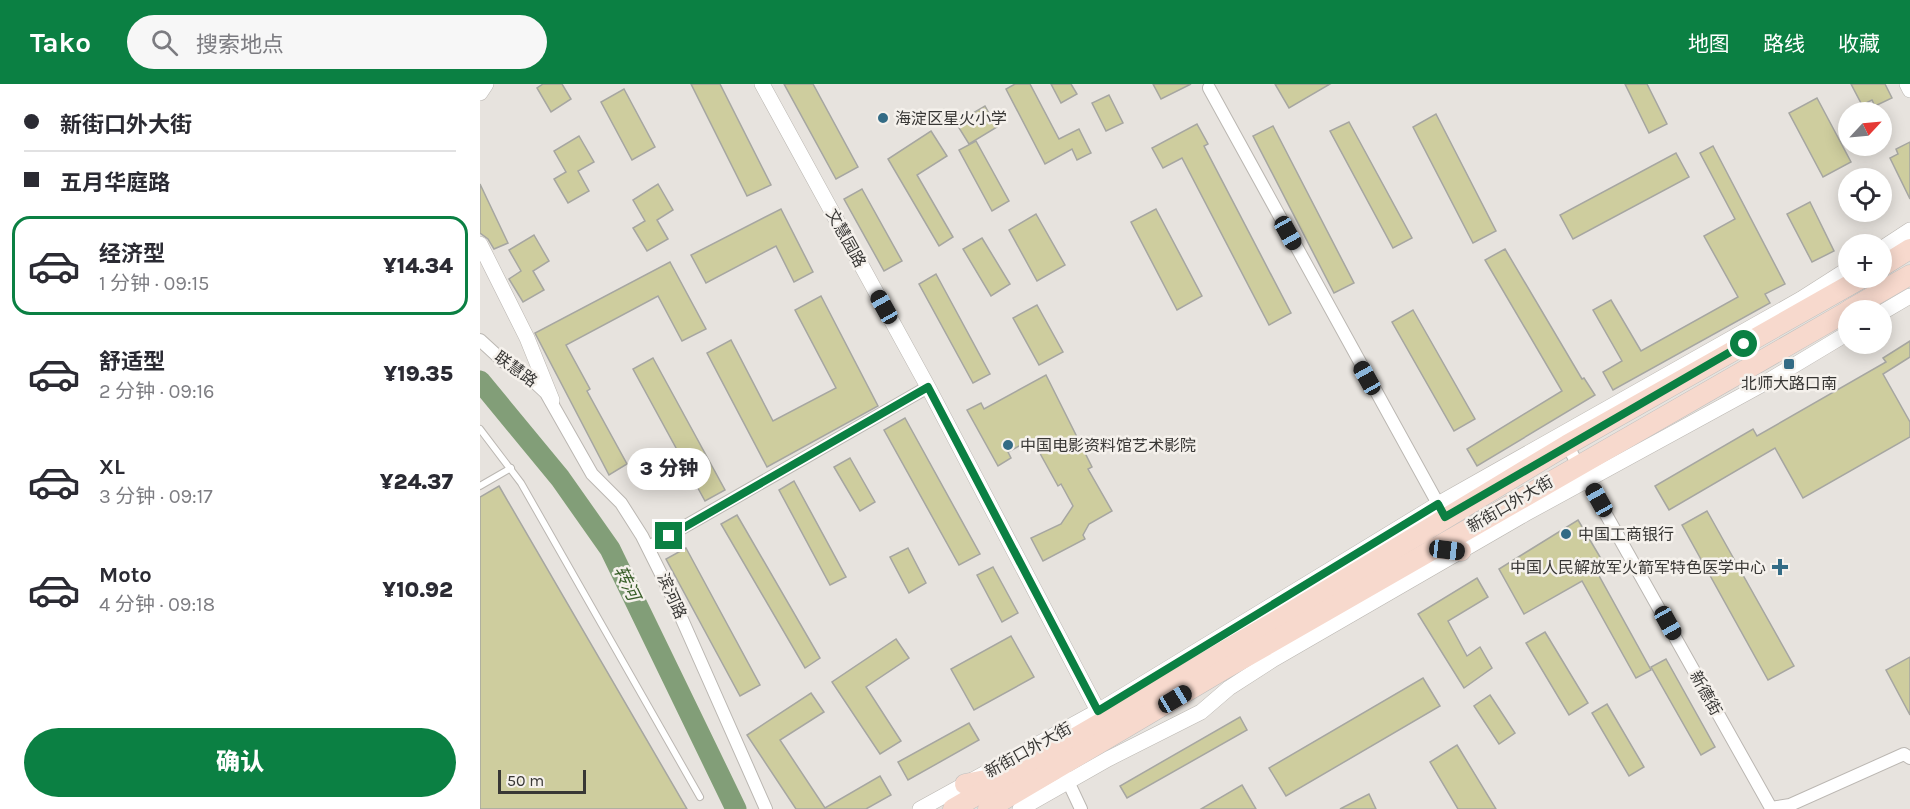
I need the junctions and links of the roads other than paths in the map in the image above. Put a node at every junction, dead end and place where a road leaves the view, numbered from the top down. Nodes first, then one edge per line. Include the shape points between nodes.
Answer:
1 (486, 84) edge
2 (762, 84) edge
3 (1907, 84) edge
4 (1209, 88) dead end
5 (1910, 90) edge
6 (480, 93) edge
7 (1910, 230) edge
8 (1892, 242) edge
9 (480, 244) edge
10 (1910, 249) edge
11 (1892, 260) edge
12 (1838, 275) edge
13 (1910, 275) edge
14 (1844, 288) edge
15 (1910, 296) edge
16 (1868, 300) edge
17 (1892, 307) edge
18 (1838, 318) edge
19 (1838, 339) edge
20 (480, 340) edge
21 (928, 387) junction
22 (552, 400) junction
23 (480, 429) edge
24 (1567, 445) junction
25 (511, 468) junction
26 (1583, 472) junction
27 (480, 486) edge
28 (1441, 511) junction
29 (649, 547) junction
30 (1433, 548) junction
31 (1461, 552) junction
32 (1098, 711) junction
33 (1910, 758) edge
34 (1064, 774) junction
35 (1013, 775) junction
36 (965, 784) junction
37 (700, 797) dead end
38 (766, 809) edge
39 (920, 809) edge
40 (953, 809) edge
41 (988, 809) edge
42 (1020, 809) edge
43 (1081, 809) edge

1 - 6 street
2 - 21 street, 文慧园路
3 - 5 street
4 - 28 street
7 - 8 street
9 - 22 street via 527,338
10 - 11 main road
12 - 28 street, 新街口外大街
13 - 16 main road, 新街口外大街
14 - 24 main road, 新街口外大街
15 - 17 street
18 - 26 main road, 新街口外大街
19 - 26 street, 新街口外大街 via 1763,384
20 - 22 street, 联慧路
21 - 29 street
21 - 32 street, 文慧园路
22 - 29 street, 滨河路 via 589,470 621,503
23 - 25 lane
24 - 26 street, 新德街
24 - 28 main road, 新街口外大街
25 - 27 lane
25 - 37 lane
26 - 30 main road, 新街口外大街
26 - 31 street, 新街口外大街
26 - 33 street, 新德街 via 1771,808 1790,805 1904,754
28 - 32 street, 新街口外大街
28 - 35 main road, 新街口外大街 via 1271,624
29 - 38 street, 滨河路
30 - 31 main road
30 - 34 main road, 新街口外大街
31 - 34 street, 新街口外大街 via 1274,659 1201,712
32 - 36 street, 新街口外大街
34 - 41 main road, 新街口外大街
34 - 42 street, 新街口外大街
34 - 43 street
35 - 36 main road
35 - 40 main road, 新街口外大街
36 - 39 street, 新街口外大街

